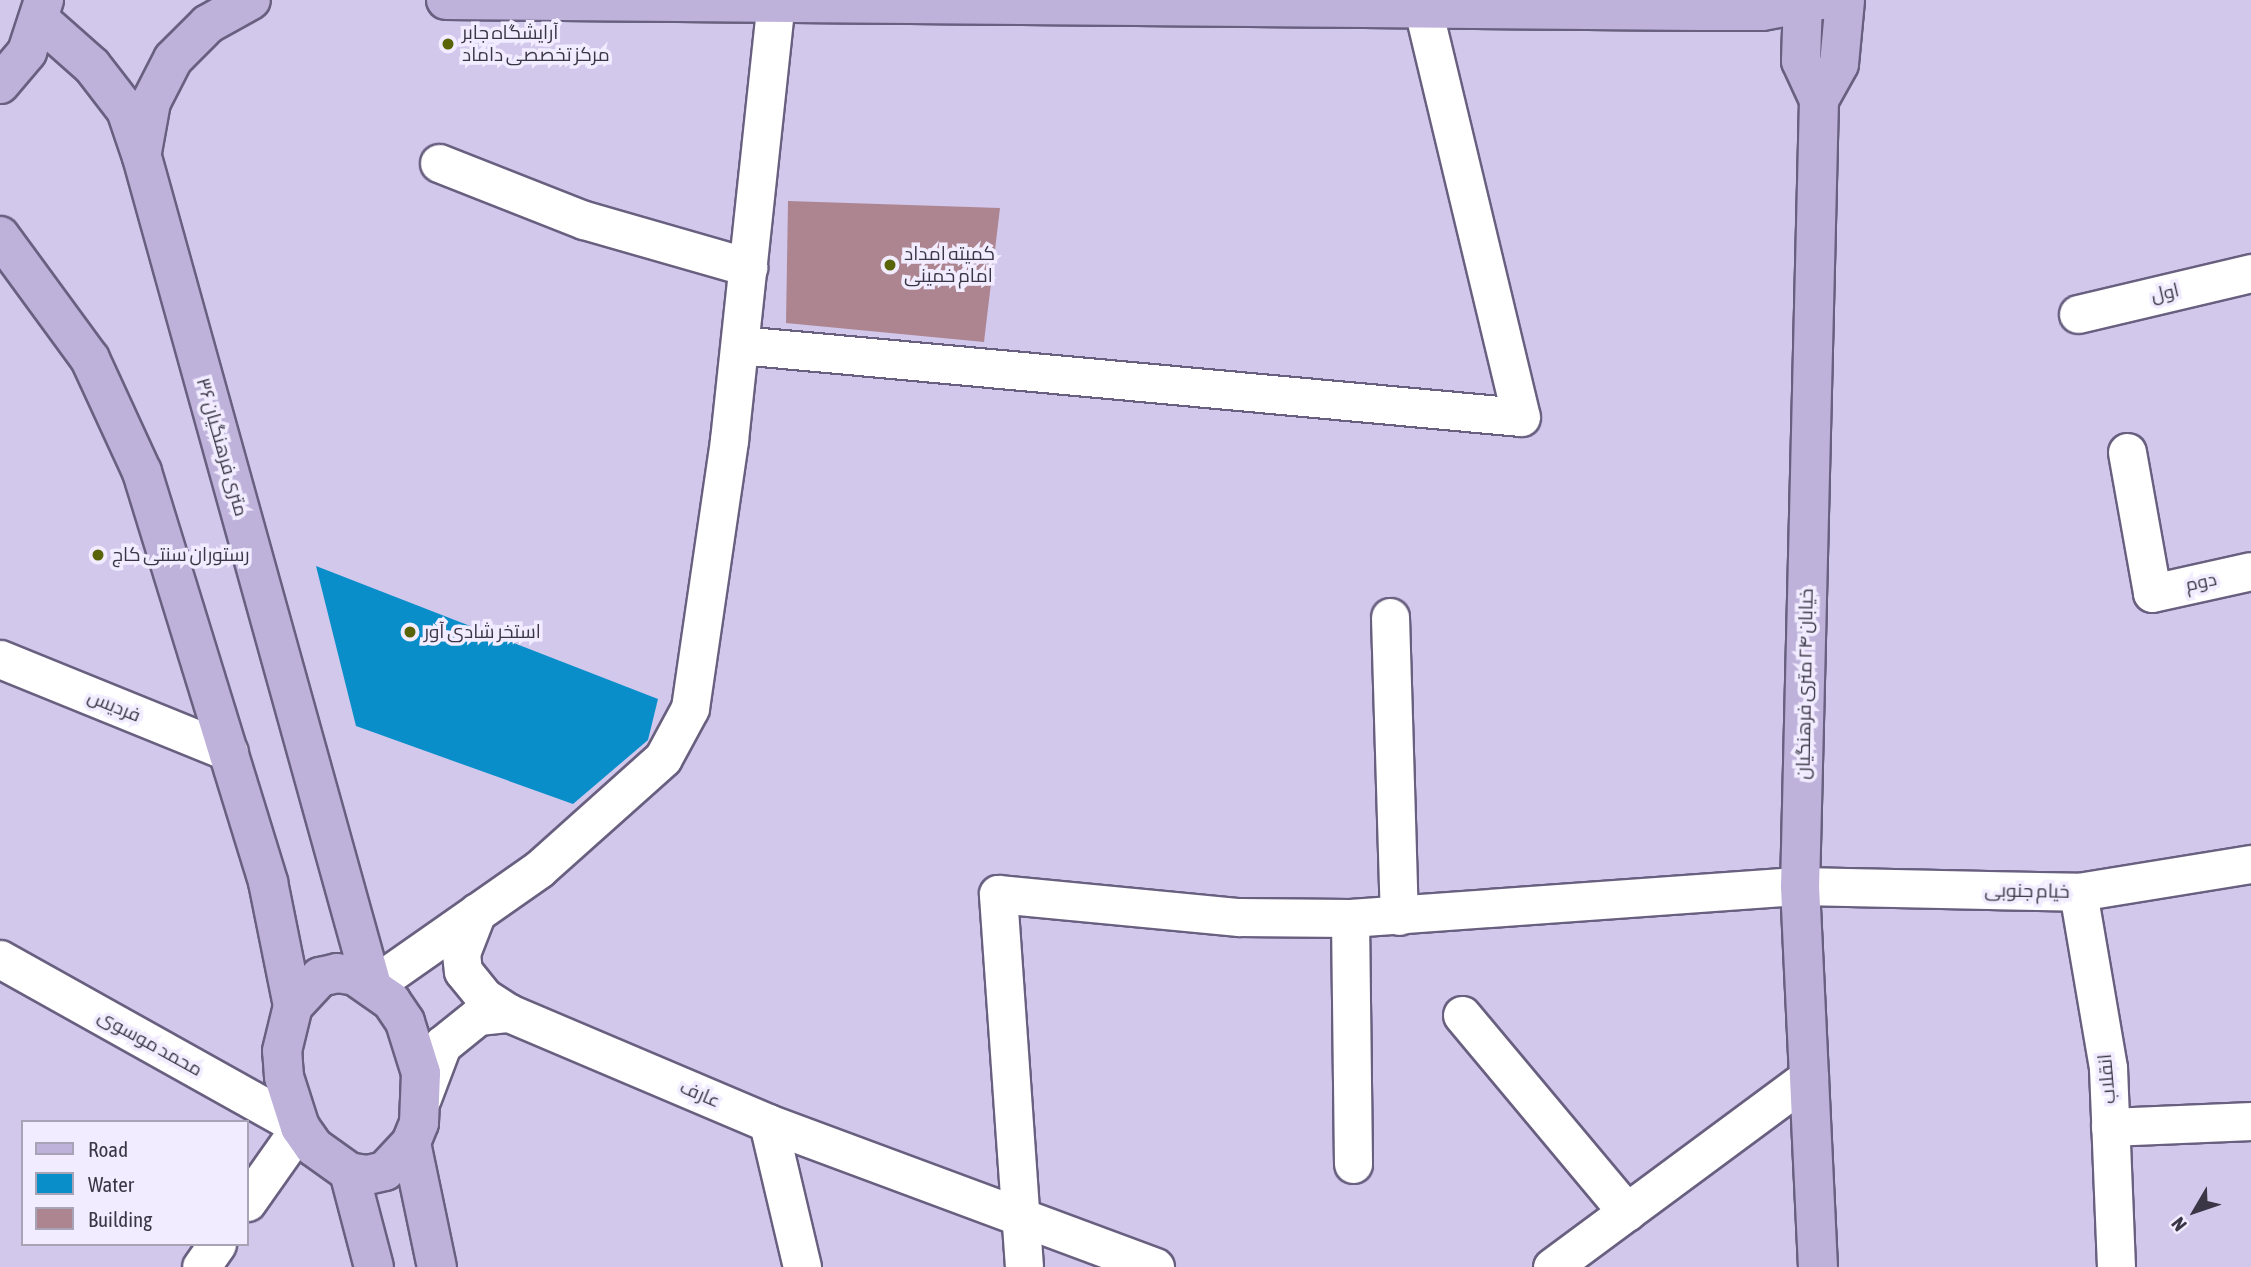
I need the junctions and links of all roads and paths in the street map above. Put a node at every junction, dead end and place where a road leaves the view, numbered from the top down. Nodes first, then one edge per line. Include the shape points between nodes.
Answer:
1 (249, 0) edge
2 (271, 0) edge
3 (446, 0) edge
4 (1845, 0) edge
5 (1809, 1) edge
6 (776, 3) junction
7 (1423, 9) junction
8 (42, 10) edge
9 (0, 84) edge
10 (1819, 100) junction
11 (142, 157) junction
12 (439, 163) dead end
13 (0, 236) edge
14 (748, 267) junction
15 (2251, 273) edge
16 (2078, 314) dead end
17 (740, 345) junction
18 (2127, 452) dead end
19 (2251, 571) edge
20 (1390, 617) dead end
21 (0, 659) edge
22 (229, 752) junction
23 (2251, 863) edge
24 (1800, 886) junction
25 (2078, 892) junction
26 (477, 912) junction
27 (1399, 916) junction
28 (1350, 918) junction
29 (0, 959) edge
30 (372, 986) junction
31 (293, 1006) junction
32 (509, 1013) junction
33 (1462, 1014) dead end
34 (1809, 1077) junction
35 (422, 1098) junction
36 (2251, 1121) edge
37 (768, 1123) junction
38 (2110, 1126) junction
39 (300, 1127) junction
40 (411, 1143) junction
41 (1353, 1164) dead end
42 (349, 1172) junction
43 (248, 1201) edge
44 (1627, 1212) junction
45 (1018, 1218) junction
46 (216, 1246) edge
47 (201, 1267) edge
48 (374, 1267) edge
49 (437, 1267) edge
50 (802, 1267) edge
51 (1024, 1267) edge
52 (1154, 1267) edge
53 (1552, 1267) edge
54 (1818, 1267) edge
55 (2116, 1267) edge

1 - 2 main road
1 - 11 main road via 208,24 173,59 150,102
3 - 6 main road
4 - 10 main road via 1839,64
5 - 7 main road via 1762,11
5 - 10 main road via 1801,61
6 - 7 main road
6 - 14 street
7 - 17 street via 1521,417
8 - 9 main road via 27,52
8 - 11 main road, ۳۶ متری فرهنگیان via 125,110
10 - 24 main road, خیابان ۲۴ متری فرهنگیان
11 - 30 main road, ۳۶ متری فرهنگیان
12 - 14 street via 584,220
13 - 22 main road via 90,359 142,472
14 - 17 street
15 - 16 street, اول
17 - 26 street via 690,708 663,758 539,869
18 - 19 street, دوم via 2152,593
20 - 27 street
21 - 22 street, فردیس
22 - 31 main road via 268,881
23 - 25 street, خیام جنوبی
24 - 25 street, خیام جنوبی
24 - 27 street, خیام جنوبی
24 - 34 main road, خیابان ۲۴ متری فرهنگیان
25 - 38 street, انقلاب via 2108,1068
26 - 30 street
26 - 32 street, عارف via 461,953 463,971 484,997
27 - 28 street, خیام جنوبی
28 - 41 street
28 - 45 street, خیام جنوبی via 1239,917 998,894
29 - 39 street, محمد موسوی
30 - 31 main road via 355,976 320,977
30 - 35 main road via 391,1001 405,1022 421,1073
31 - 39 main road via 282,1051 284,1077
32 - 35 street via 478,1016 442,1045
32 - 37 street, عارف
33 - 44 street
34 - 44 street
34 - 54 main road, خیابان ۲۴ متری فرهنگیان
35 - 40 main road
36 - 38 street
37 - 45 street, عارف
37 - 50 street
38 - 55 street, انقلاب
39 - 42 main road via 314,1147
39 - 43 street
40 - 42 main road via 385,1171
40 - 49 main road
42 - 48 main road
44 - 53 street
45 - 51 street
45 - 52 street, عارف
46 - 47 street

